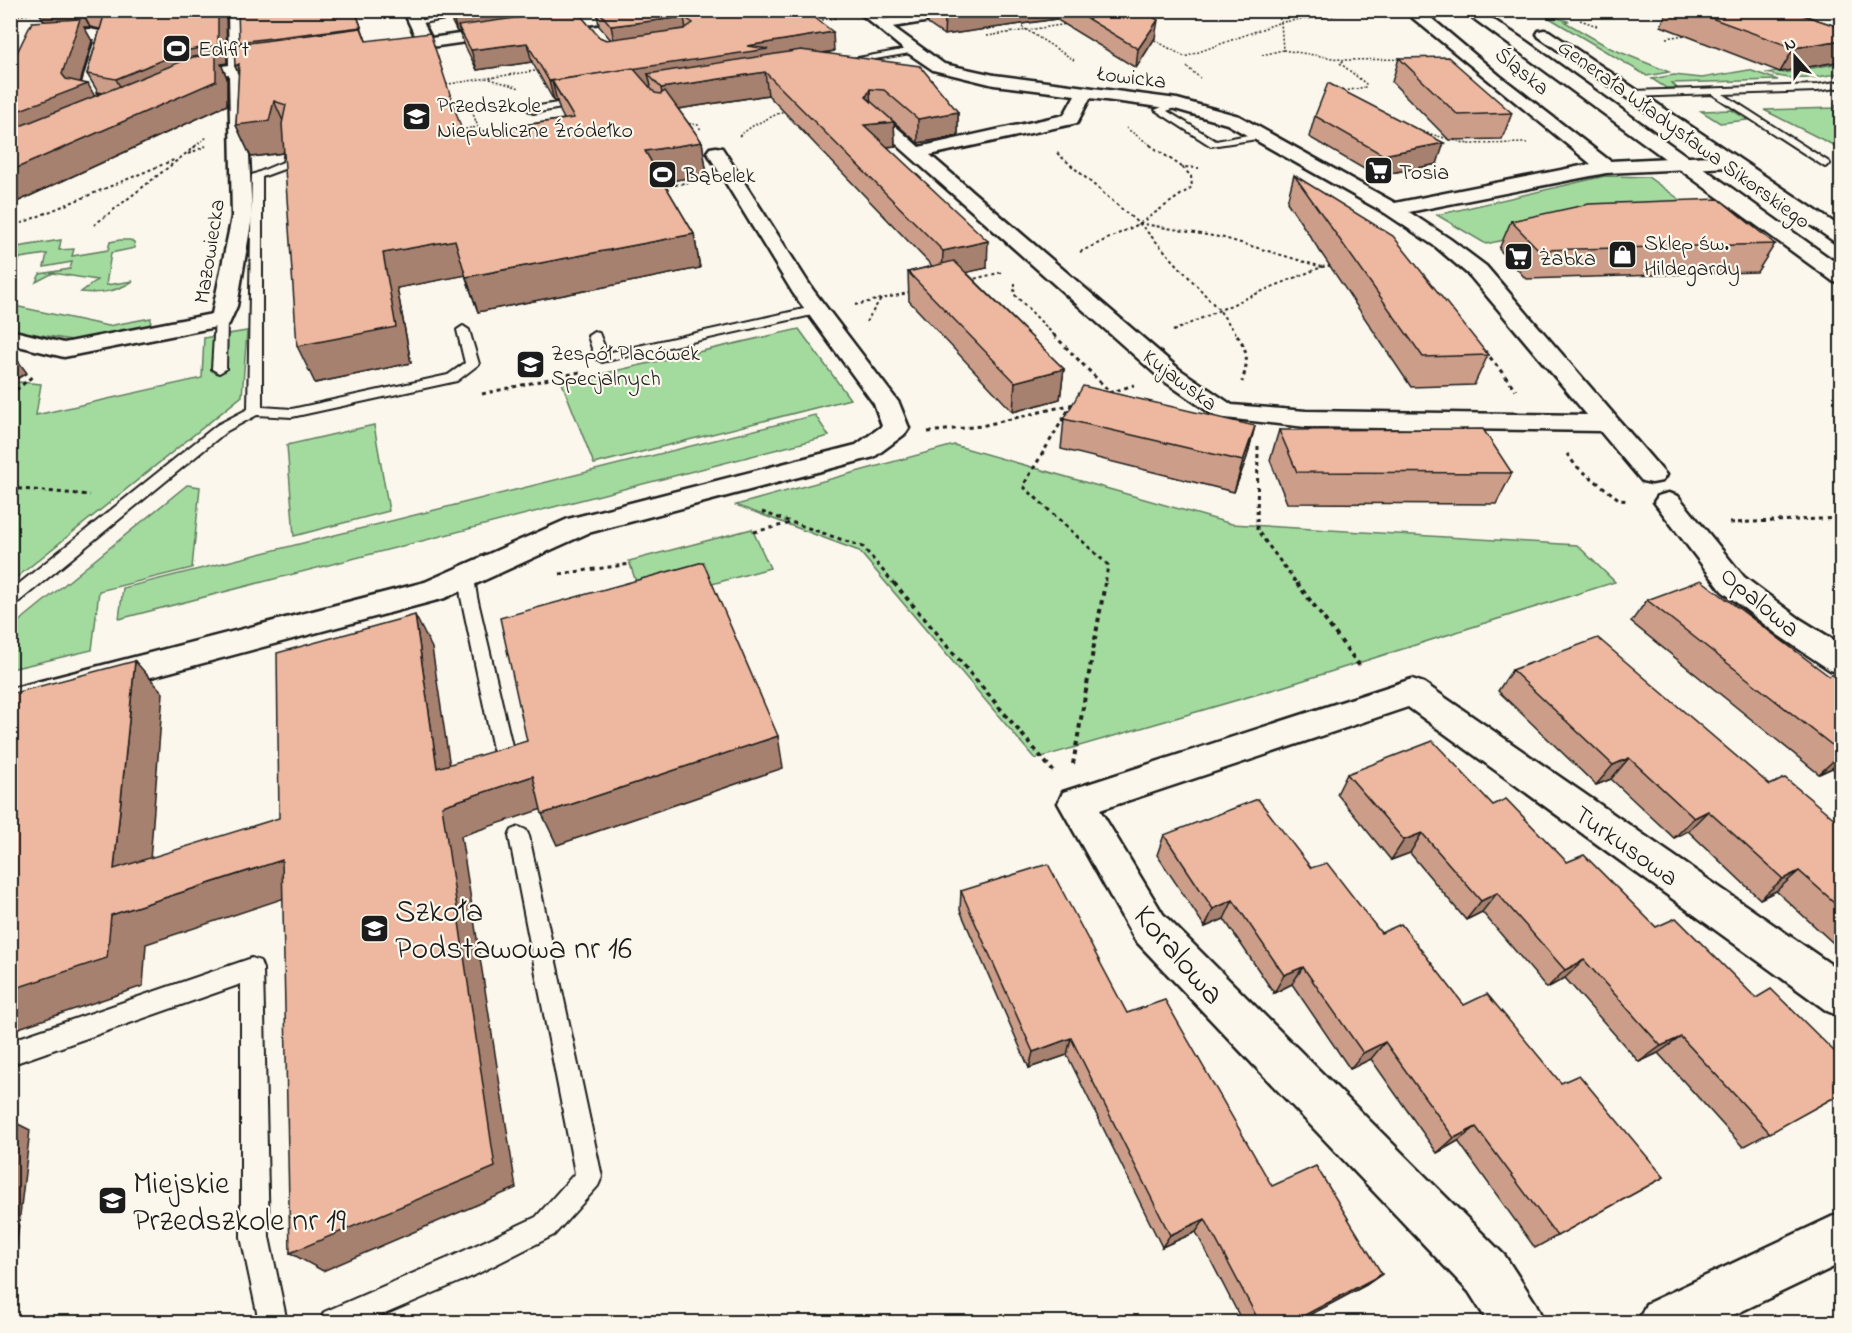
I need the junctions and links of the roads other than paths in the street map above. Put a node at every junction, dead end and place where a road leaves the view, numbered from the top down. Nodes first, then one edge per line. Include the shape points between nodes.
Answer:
1 (235, 10) edge
2 (496, 10) edge
3 (664, 10) edge
4 (863, 10) edge
5 (974, 10) edge
6 (1410, 10) edge
7 (1460, 10) edge
8 (1474, 13) edge
9 (413, 16) edge
10 (585, 21) junction
11 (881, 24) junction
12 (1536, 28) dead end
13 (595, 34) edge
14 (46, 38) edge
15 (426, 43) junction
16 (370, 50) edge
17 (913, 50) junction
18 (292, 60) edge
19 (833, 63) edge
20 (236, 69) junction
21 (1842, 84) edge
22 (169, 87) edge
23 (1713, 91) junction
24 (1632, 94) junction
25 (1083, 96) junction
26 (587, 101) edge
27 (1177, 105) junction
28 (533, 110) dead end
29 (95, 118) edge
30 (877, 119) edge
31 (1264, 135) junction
32 (292, 136) edge
33 (716, 152) road end
34 (915, 153) junction
35 (1730, 161) junction
36 (1686, 163) junction
37 (1825, 164) dead end
38 (1606, 167) junction
39 (1392, 209) junction
40 (1842, 238) edge
41 (1842, 277) edge
42 (818, 312) junction
43 (222, 319) junction
44 (463, 330) dead end
45 (594, 336) dead end
46 (10, 338) edge
47 (219, 369) dead end
48 (255, 411) junction
49 (1606, 423) junction
50 (1652, 475) dead end
51 (1668, 502) road end
52 (466, 575) junction
53 (10, 600) edge
54 (1842, 661) edge
55 (1399, 697) joint
56 (10, 702) edge
57 (506, 763) edge
58 (519, 836) dead end
59 (1842, 998) edge
60 (10, 1053) edge
61 (1842, 1237) edge
62 (273, 1323) edge
63 (334, 1323) edge
64 (1518, 1323) edge
65 (1664, 1323) edge

1 - 20 street, Mazowiecka
2 - 9 lane
3 - 10 street
4 - 11 street, Łowicka
5 - 11 street
6 - 38 street, Śląska
7 - 8 lane
8 - 36 street, Generała Władysława Sikorskiego
9 - 15 street
10 - 13 street
10 - 15 street
11 - 17 street, Łowicka
12 - 24 street, Generała Władysława Sikorskiego
14 - 29 street via 90,33 103,36 86,97 132,102
15 - 16 street
17 - 19 lane
17 - 25 street, Łowicka via 939,67
18 - 20 street
20 - 22 street via 200,74
20 - 43 street, Mazowiecka via 242,217
21 - 23 lane
23 - 24 lane
23 - 37 lane
24 - 35 street, Generała Władysława Sikorskiego
25 - 27 street, Łowicka
25 - 34 street via 1071,120
26 - 28 lane
27 - 31 street, Łowicka via 1233,120
27 - 31 lane via 1160,110 1214,144
30 - 34 street, Kujawska
31 - 39 street, Łowicka
32 - 48 lane via 288,164 257,175
33 - 42 street
34 - 49 street, Kujawska via 1170,374 1225,412 1306,419
35 - 36 street
35 - 40 street, Generała Władysława Sikorskiego
36 - 38 street
36 - 41 street, Generała Władysława Sikorskiego
38 - 39 street
39 - 49 street, Łowicka via 1478,271
42 - 45 lane via 602,358
42 - 52 street via 886,403 896,428 865,451 578,526
43 - 46 street via 64,350
43 - 47 lane
44 - 48 lane via 472,364 452,378 292,413
48 - 53 lane via 222,428
49 - 50 street
51 - 54 street, Opalowa via 1733,584
52 - 56 street via 434,590
52 - 57 lane
55 - 59 street, Turkusowa
55 - 64 street, Koralowa via 1073,792 1149,927 1487,1274
58 - 63 lane via 589,1177 544,1226
60 - 62 lane via 252,969 255,1237
61 - 65 street

